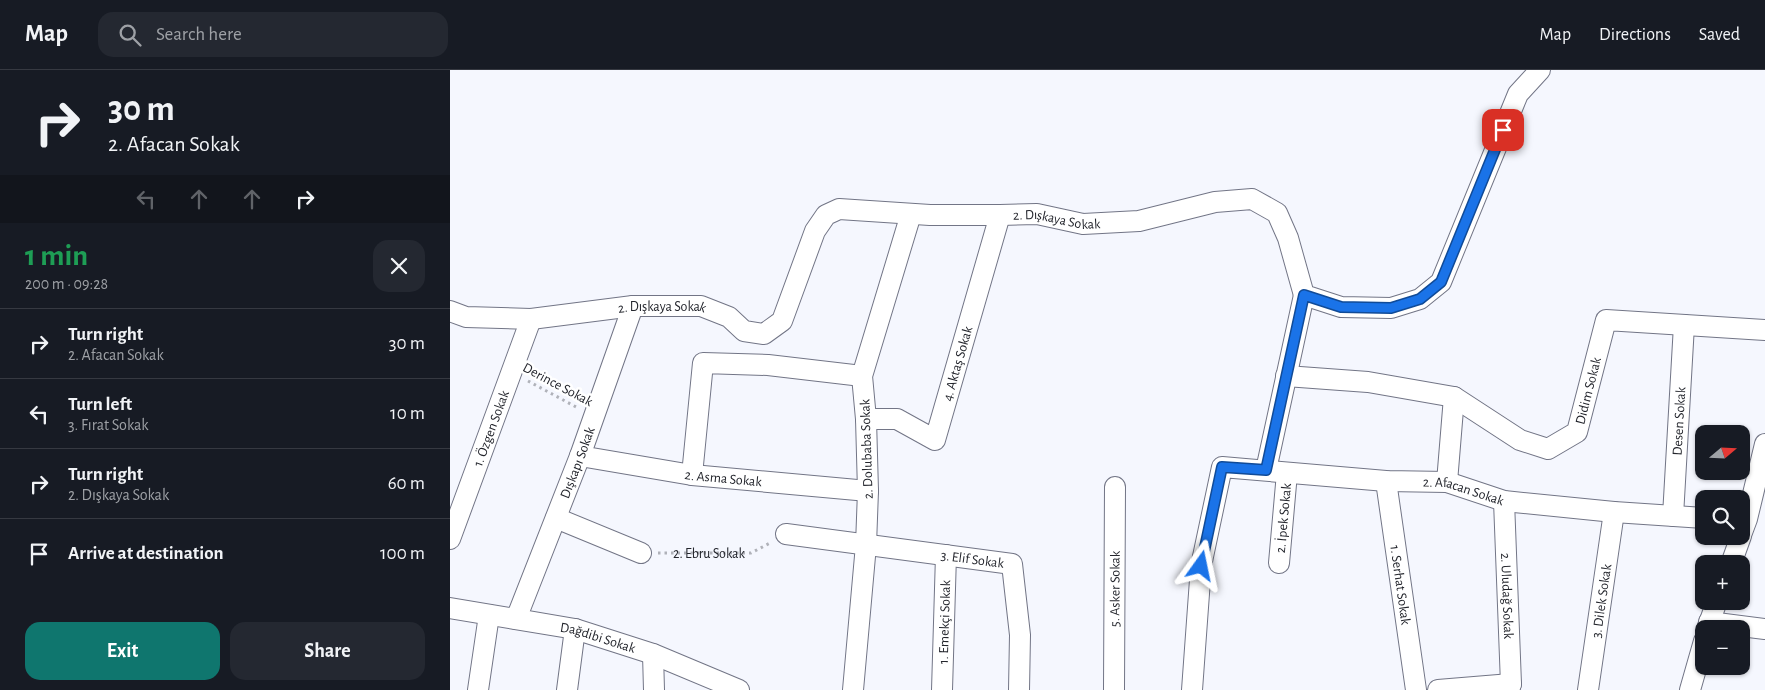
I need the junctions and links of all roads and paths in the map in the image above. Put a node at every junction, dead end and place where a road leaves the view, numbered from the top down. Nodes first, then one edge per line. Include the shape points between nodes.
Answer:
1 (1540, 70) edge
2 (910, 214) junction
3 (1000, 216) junction
4 (1304, 295) junction
5 (633, 306) junction
6 (450, 311) edge
7 (531, 319) junction
8 (1684, 325) junction
9 (1765, 330) edge
10 (764, 334) junction
11 (768, 365) junction
12 (512, 372) junction
13 (862, 376) junction
14 (1286, 376) junction
15 (1454, 398) junction
16 (594, 416) junction
17 (866, 418) junction
18 (1765, 444) edge
19 (580, 456) junction
20 (1266, 470) junction
21 (1286, 473) junction
22 (692, 475) junction
23 (1386, 480) junction
24 (1448, 482) junction
25 (1115, 487) dead end
26 (868, 491) junction
27 (1504, 501) junction
28 (1614, 512) junction
29 (1750, 512) edge
30 (1673, 516) junction
31 (1695, 517) edge
32 (556, 518) junction
33 (786, 534) joint
34 (450, 539) edge
35 (866, 545) junction
36 (641, 553) joint
37 (946, 555) junction
38 (1279, 562) dead end
39 (450, 608) edge
40 (489, 615) junction
41 (516, 618) junction
42 (1750, 627) edge
43 (1765, 628) edge
44 (576, 629) junction
45 (653, 654) junction
46 (1695, 672) edge
47 (1510, 687) edge
48 (732, 689) edge
49 (478, 690) edge
50 (567, 690) edge
51 (654, 690) edge
52 (853, 690) edge
53 (942, 690) edge
54 (1019, 690) edge
55 (1114, 690) edge
56 (1192, 690) edge
57 (1416, 690) edge
58 (1438, 690) edge
59 (1588, 690) edge
60 (1690, 690) edge

1 - 4 street via 1518,94 1441,282 1420,299 1391,308 1341,307
2 - 3 street, 2. Dışkaya Sokak
2 - 10 street, 2. Dışkaya Sokak via 839,209 826,216 815,231 782,321
2 - 13 street, 2. Dolubaba Sokak
3 - 4 street, 2. Dışkaya Sokak via 1037,214 1082,224 1139,220 1215,202 1252,199 1277,213 1288,238
3 - 17 street, 4. Aktaş Sokak via 935,440 897,419
4 - 14 street
5 - 7 street, 2. Dışkaya Sokak
5 - 10 street, 2. Dışkaya Sokak via 701,306 729,317 744,331
5 - 16 street, Dışkapı Sokak
6 - 7 street, 2. Dışkaya Sokak via 466,317
7 - 12 street, 1. Özgen Sokak
8 - 9 street, Didim Sokak
8 - 15 street, Didim Sokak via 1606,320 1577,432 1548,449 1520,440
8 - 30 street, Desen Sokak
10 - 11 street
11 - 13 street
11 - 22 street via 703,363
12 - 16 path, Derince Sokak
12 - 34 street, 1. Özgen Sokak
13 - 17 street, 2. Dolubaba Sokak
14 - 15 street, Didim Sokak via 1368,382
14 - 20 street
15 - 24 street
16 - 19 street, Dışkapı Sokak
17 - 26 street, 2. Dolubaba Sokak
18 - 29 street
19 - 22 street, 2. Asma Sokak
19 - 32 street, Dışkapı Sokak
20 - 21 street, 2. Afacan Sokak
20 - 56 street, 2. Afacan Sokak via 1222,467 1201,566
21 - 23 street, 2. Afacan Sokak
21 - 38 street, 2. İpek Sokak
22 - 26 street, 2. Asma Sokak
23 - 24 street, 2. Afacan Sokak
23 - 57 street, 1. Serhat Sokak
24 - 27 street, 2. Afacan Sokak
25 - 55 street, 5. Asker Sokak
26 - 35 street, 2. Dolubaba Sokak
27 - 28 street, 2. Afacan Sokak
27 - 47 street, 2. Uludağ Sokak
28 - 30 street, 2. Afacan Sokak
28 - 59 street, 3. Dilek Sokak
30 - 31 street, 2. Afacan Sokak
32 - 36 street
32 - 41 street, Dışkapı Sokak
33 - 35 street
33 - 36 path, 2. Ebru Sokak via 751,552
35 - 37 street, 3. Elif Sokak
35 - 52 street, 2. Dolubaba Sokak
37 - 53 street, 1. Emekçi Sokak
37 - 54 street, 3. Elif Sokak via 1012,564 1020,636
39 - 40 street, Dağdibi Sokak
40 - 41 street, Dağdibi Sokak
40 - 49 street
41 - 44 street, Dağdibi Sokak
42 - 43 street
44 - 45 street, Dağdibi Sokak
44 - 50 street
45 - 48 street, Dağdibi Sokak
45 - 51 street
46 - 60 street
47 - 58 street

